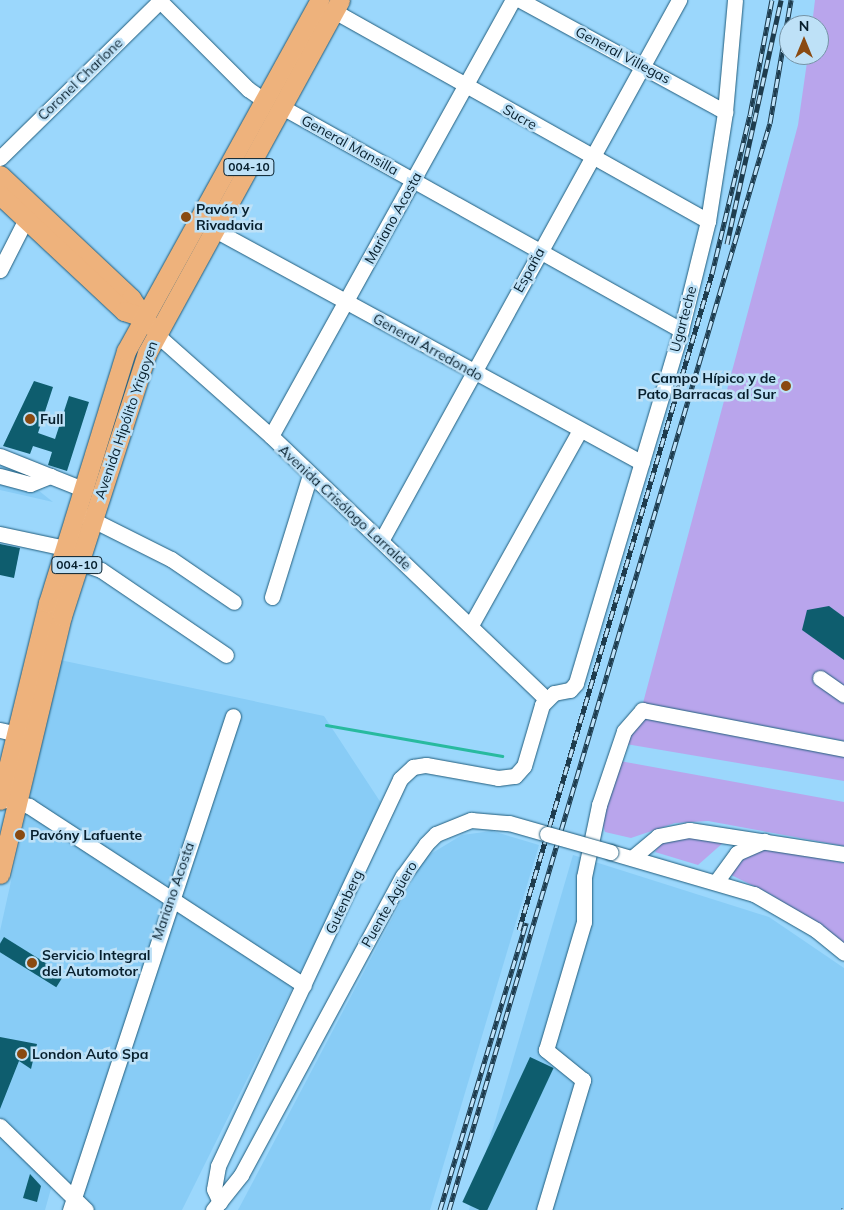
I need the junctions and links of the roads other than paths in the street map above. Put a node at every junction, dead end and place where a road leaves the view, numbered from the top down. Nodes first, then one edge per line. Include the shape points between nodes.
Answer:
1 (160, 0) edge
2 (513, 0) edge
3 (520, 0) edge
4 (679, 0) edge
5 (735, 0) edge
6 (332, 4) edge
7 (642, 65) junction
8 (466, 86) junction
9 (273, 104) junction
10 (726, 112) junction
11 (0, 158) edge
12 (592, 158) junction
13 (0, 175) edge
14 (414, 180) junction
15 (0, 195) edge
16 (26, 218) junction
17 (708, 221) junction
18 (215, 230) junction
19 (541, 250) junction
20 (0, 270) edge
21 (346, 302) junction
22 (142, 317) junction
23 (681, 330) junction
24 (156, 334) junction
25 (474, 371) junction
26 (580, 430) junction
27 (271, 436) junction
28 (0, 456) edge
29 (642, 463) junction
30 (310, 475) junction
31 (0, 476) edge
32 (50, 476) junction
33 (83, 489) junction
34 (84, 516) junction
35 (0, 534) edge
36 (381, 541) junction
37 (65, 548) junction
38 (78, 562) junction
39 (272, 597) dead end
40 (234, 602) dead end
41 (471, 625) junction
42 (226, 655) dead end
43 (820, 678) dead end
44 (844, 695) edge
45 (546, 699) junction
46 (234, 716) dead end
47 (16, 734) edge
48 (844, 749) edge
49 (6, 800) edge
50 (765, 840) junction
51 (844, 854) edge
52 (632, 858) junction
53 (0, 874) edge
54 (716, 882) junction
55 (170, 899) junction
56 (844, 953) edge
57 (304, 985) junction
58 (0, 1126) edge
59 (72, 1204) edge
60 (217, 1206) edge
61 (86, 1210) edge
62 (544, 1210) edge

1 - 9 street, General Mansilla
1 - 11 street, Coronel Charlone
2 - 8 street, Mariano Acosta
3 - 7 street, General Villegas
4 - 7 street, España
5 - 10 street, Ugarteche
6 - 8 street, Sucre
6 - 9 main road, Avenida Hipólito Yrigoyen / 004-10
7 - 10 street, General Villegas
7 - 12 street, España
8 - 12 street, Sucre
8 - 14 street, Mariano Acosta
9 - 14 street, General Mansilla
9 - 18 main road, Avenida Hipólito Yrigoyen / 004-10
9 - 22 main road, Avenida Hipólito Yrigoyen / 004-10
10 - 17 street, Ugarteche
12 - 17 street, Sucre
12 - 19 street, España
13 - 22 main road, Avenida Crisólogo Larralde via 131,298
14 - 19 street, General Mansilla
14 - 21 street, Mariano Acosta
15 - 16 main road
16 - 20 street
16 - 22 main road via 124,311
17 - 23 street, Ugarteche
18 - 21 street, General Arredondo
18 - 24 main road, Avenida Hipólito Yrigoyen / 004-10
19 - 23 street, General Mansilla
19 - 25 street, España
21 - 25 street, General Arredondo
21 - 27 street, Mariano Acosta
22 - 24 main road, Avenida Crisólogo Larralde
22 - 33 main road, Avenida Hipólito Yrigoyen / 004-10 via 126,351
23 - 29 street, Ugarteche
24 - 27 street, Avenida Crisólogo Larralde
24 - 34 main road, Avenida Hipólito Yrigoyen / 004-10
25 - 26 street, General Arredondo
25 - 36 street, España
26 - 29 street, General Arredondo
26 - 41 street
27 - 30 street, Avenida Crisólogo Larralde
28 - 32 street
29 - 45 street, Ugarteche via 576,684
30 - 36 street, Avenida Crisólogo Larralde
30 - 39 street
31 - 32 street via 30,484
32 - 33 street
33 - 34 main road, Avenida Hipólito Yrigoyen / 004-10
34 - 37 main road, Avenida Hipólito Yrigoyen / 004-10
34 - 38 main road, Avenida Hipólito Yrigoyen / 004-10
34 - 40 street via 171,559
35 - 37 street
36 - 41 street, Avenida Crisólogo Larralde
37 - 47 main road, Avenida Hipólito Yrigoyen / 004-10
38 - 42 street via 101,570
38 - 47 main road, Avenida Hipólito Yrigoyen / 004-10
41 - 45 street, Avenida Crisólogo Larralde
43 - 44 street
45 - 57 street, Gutenberg via 524,766 514,776 498,778 426,765 405,772
46 - 55 street, Mariano Acosta
47 - 49 main road, Avenida Hipólito Yrigoyen / 004-10
48 - 62 street via 642,710 624,731 599,804 584,877 584,922 546,1050 583,1080
49 - 53 main road, Avenida Hipólito Yrigoyen / 004-10
49 - 55 street
50 - 51 street
50 - 52 street via 711,830 680,831 658,836
50 - 54 street via 737,853
52 - 54 street, Puente Agüero
52 - 60 street, Puente Agüero, bridge via 509,823 471,820 436,834 412,860 241,1175
54 - 56 street, Puente Agüero via 783,910
55 - 57 street
55 - 59 street, Mariano Acosta
57 - 60 street, Gutenberg via 218,1166 214,1189
58 - 59 street
59 - 61 street

